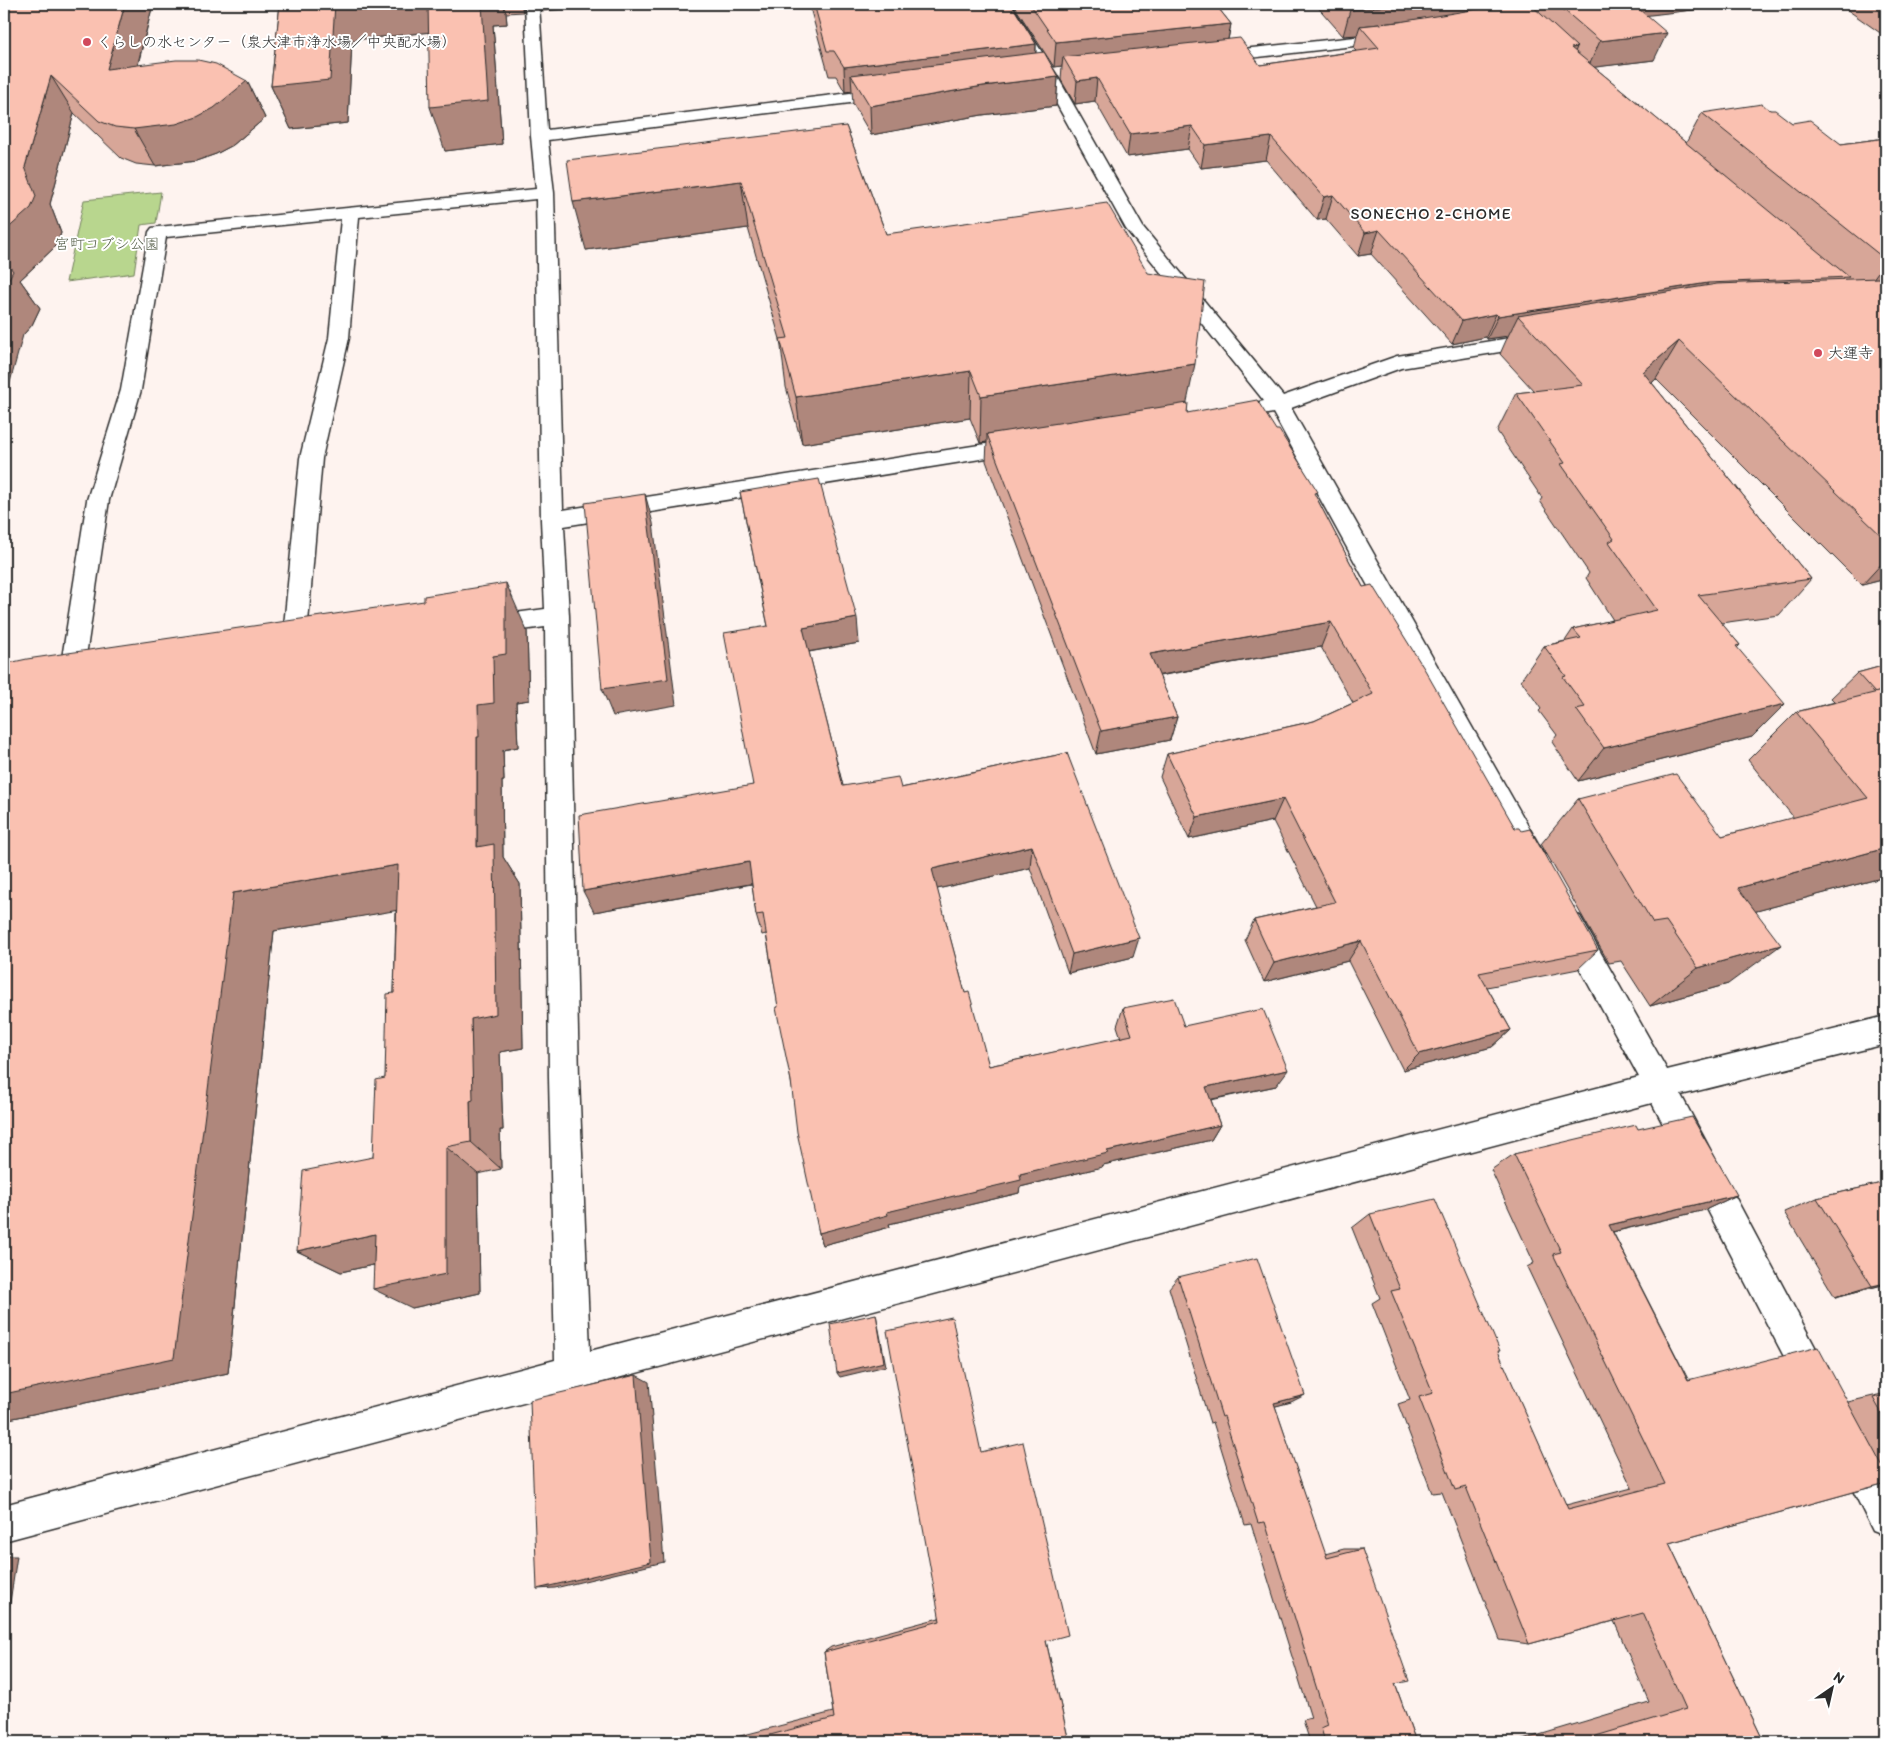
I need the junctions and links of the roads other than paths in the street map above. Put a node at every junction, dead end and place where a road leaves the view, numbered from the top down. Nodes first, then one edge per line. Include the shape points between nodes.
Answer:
1 (532, 4) edge
2 (1004, 4) edge
3 (1412, 35) edge
4 (1196, 59) edge
5 (1068, 72) edge
6 (1048, 74) junction
7 (1029, 77) edge
8 (903, 91) edge
9 (539, 136) junction
10 (545, 193) junction
11 (350, 214) junction
12 (1560, 336) edge
13 (1278, 405) junction
14 (1239, 411) edge
15 (1043, 442) edge
16 (552, 520) junction
17 (557, 616) junction
18 (466, 630) edge
19 (293, 658) edge
20 (69, 695) edge
21 (1544, 880) edge
22 (1559, 906) edge
23 (1886, 1030) edge
24 (1660, 1086) junction
25 (573, 1372) junction
26 (1886, 1518) edge
27 (4, 1523) edge

1 - 9 street
2 - 6 street
3 - 4 street
5 - 6 street
6 - 7 street
6 - 13 street via 1134,229
8 - 9 street
9 - 10 street
10 - 11 street
10 - 16 street
11 - 19 street via 339,338 311,458
11 - 20 street via 158,232 131,390 98,500
12 - 13 street via 1397,362
13 - 14 street
13 - 21 street
15 - 16 street
16 - 17 street
17 - 18 street
17 - 25 street via 564,1078
22 - 24 street
23 - 24 street
24 - 25 street
24 - 26 street
25 - 27 street

